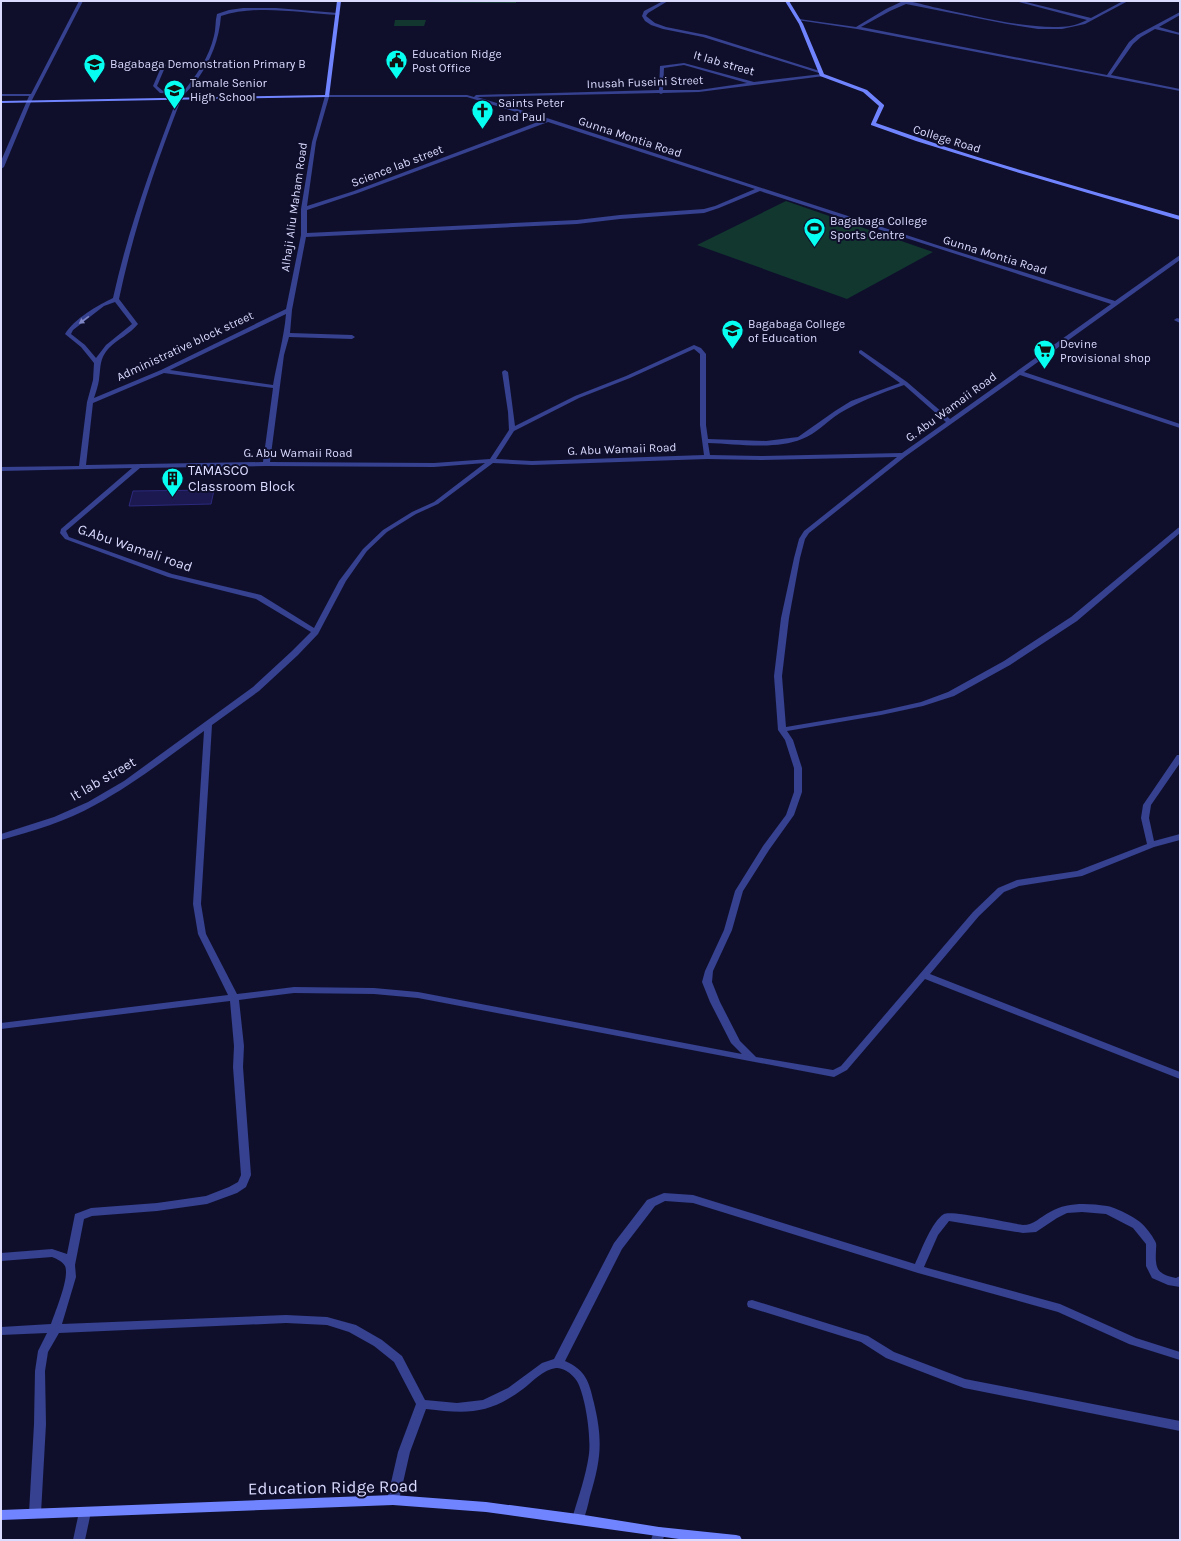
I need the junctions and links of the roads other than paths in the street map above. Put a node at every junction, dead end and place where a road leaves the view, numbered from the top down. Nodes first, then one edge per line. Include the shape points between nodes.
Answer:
1 (81, 1) edge
2 (339, 1) edge
3 (666, 1) edge
4 (787, 1) edge
5 (1017, 1) edge
6 (1126, 1) edge
7 (906, 2) edge
8 (1180, 13) edge
9 (338, 14) junction
10 (799, 20) junction
11 (1090, 20) junction
12 (857, 28) junction
13 (1154, 28) junction
14 (1180, 34) edge
15 (164, 64) dead end
16 (821, 73) junction
17 (1108, 76) junction
18 (757, 84) junction
19 (1180, 90) edge
20 (184, 93) junction
21 (661, 93) junction
22 (1, 95) edge
23 (32, 95) junction
24 (327, 96) junction
25 (467, 96) junction
26 (179, 99) junction
27 (1, 102) edge
28 (29, 102) junction
29 (548, 120) junction
30 (1, 167) edge
31 (759, 189) junction
32 (304, 209) junction
33 (1180, 218) edge
34 (304, 235) junction
35 (1180, 257) edge
36 (116, 299) junction
37 (1115, 303) junction
38 (288, 310) junction
39 (287, 335) junction
40 (352, 337) dead end
41 (861, 352) dead end
42 (97, 363) junction
43 (163, 370) junction
44 (505, 372) dead end
45 (1018, 372) junction
46 (905, 383) junction
47 (276, 387) junction
48 (90, 402) junction
49 (950, 422) junction
50 (1180, 426) edge
51 (512, 430) junction
52 (705, 441) junction
53 (904, 455) junction
54 (707, 457) junction
55 (492, 462) junction
56 (266, 464) junction
57 (139, 466) junction
58 (82, 468) junction
59 (1, 469) edge
60 (1180, 529) edge
61 (315, 632) junction
62 (208, 724) junction
63 (782, 730) junction
64 (1180, 757) edge
65 (1, 837) edge
66 (1180, 837) edge
67 (1151, 845) junction
68 (924, 975) junction
69 (234, 997) junction
70 (1, 1026) edge
71 (753, 1059) junction
72 (1180, 1076) edge
73 (1, 1257) edge
74 (70, 1265) junction
75 (918, 1269) junction
76 (1180, 1280) edge
77 (752, 1304) dead end
78 (55, 1330) junction
79 (1, 1331) edge
80 (1180, 1356) edge
81 (558, 1363) junction
82 (422, 1404) junction
83 (1180, 1426) edge
84 (393, 1500) junction
85 (85, 1512) junction
86 (35, 1513) junction
87 (1, 1515) edge
88 (578, 1519) junction
89 (658, 1536) edge
90 (79, 1540) edge
91 (736, 1540) edge

1 - 23 street
2 - 9 street, Alhaji Aliu Maham Road
3 - 16 street via 646,12 644,16 647,20 665,28 704,36
4 - 10 street
5 - 11 street
6 - 11 street
7 - 11 street via 958,15 1026,25 1071,27
7 - 12 street
8 - 13 street
9 - 20 street via 257,10 220,14 216,38 208,58 190,88
9 - 24 street, Alhaji Aliu Maham Road
10 - 12 street
10 - 16 street
12 - 17 street
13 - 14 street
13 - 17 street via 1131,43
15 - 20 street via 155,86 162,92
16 - 18 street, Inusah Fuseini Street
16 - 33 street, College Road via 865,90 882,106 873,124 885,129
17 - 19 street
18 - 21 street, Inusah Fuseini Street via 705,91
18 - 21 street, It lab street via 684,64 674,64 662,67
20 - 26 street
21 - 25 street, Inusah Fuseini Street
22 - 23 street
23 - 28 street
24 - 25 street, Gunna Montia Road
24 - 26 street, Gunna Montia Road
24 - 32 street, Alhaji Aliu Maham Road via 314,142
25 - 29 street, Gunna Montia Road
26 - 28 street, Gunna Montia Road
26 - 36 street via 141,205 121,270
27 - 28 street, Gunna Montia Road
28 - 30 street
29 - 31 street, Gunna Montia Road
29 - 32 street, Science lab street
31 - 34 street via 717,207 685,213 570,223
31 - 37 street, Gunna Montia Road
32 - 34 street, Alhaji Aliu Maham Road
34 - 38 street, Alhaji Aliu Maham Road
35 - 37 street, G. Abu Wamaii Road
36 - 42 street via 135,324 108,346
36 -> 42 street via 102,305 68,334 83,346
37 - 45 street, G. Abu Wamaii Road
38 - 39 street, Alhaji Aliu Maham Road
38 - 43 street, Administrative block street
39 - 40 street
39 - 47 street, Alhaji Aliu Maham Road
41 - 46 street
42 - 48 street via 96,380
43 - 47 street
43 - 48 street, Administrative block street
44 - 51 street
45 - 49 street, G. Abu Wamaii Road
45 - 50 street
46 - 49 street
46 - 52 street via 860,399 822,421 801,437 762,442
47 - 56 street, Alhaji Aliu Maham Road
48 - 58 street
49 - 53 street, G. Abu Wamaii Road
51 - 52 street via 577,397 694,347 703,354
51 - 55 street
52 - 54 street
53 - 54 street, G. Abu Wamaii Road
53 - 63 street via 833,509 806,532 802,539 786,618 778,676
54 - 55 street, G. Abu Wamaii Road
55 - 56 street, G. Abu Wamaii Road via 434,465
55 - 61 street, It lab street via 436,503 385,531 365,550 343,581
56 - 57 street, G. Abu Wamaii Road
57 - 58 street, G. Abu Wamaii Road
57 - 61 street, G.Abu Wamali road via 63,530 63,534 67,538 170,576 258,597
58 - 59 street, G. Abu Wamaii Road
60 - 63 street via 1074,619 1007,663 951,694 923,704 881,713
61 - 62 street, It lab street via 256,689
62 - 65 street, It lab street via 127,783 91,804 57,819
62 - 69 street via 197,904 202,934
63 - 71 street via 789,740 798,768 798,792 790,815 739,891 728,930 709,971 707,982 736,1043
64 - 67 street via 1148,805 1145,818
66 - 67 street
67 - 68 street via 1079,874 1017,883 1001,890 976,914
68 - 71 street via 844,1068 834,1074
68 - 72 street
69 - 70 street
69 - 71 street via 294,990 374,991 418,995
69 - 74 street via 246,1175 242,1184 234,1190 207,1200 91,1212 79,1217
73 - 74 street via 52,1253 62,1256
74 - 78 street via 71,1277
75 - 76 street via 934,1233 947,1217 1032,1229 1066,1209 1082,1208 1108,1210 1137,1225 1151,1243 1150,1265 1153,1273 1162,1280 1178,1283
75 - 80 street via 1060,1308 1133,1341
75 - 81 street via 693,1199 664,1197 651,1203 618,1246
77 - 83 street via 864,1339 890,1355 964,1383
78 - 79 street
78 - 82 street via 286,1319 327,1321 352,1328 378,1343 398,1359
78 - 86 street via 43,1351 40,1371 40,1431
81 - 82 street via 546,1366 512,1391 485,1405 457,1408
81 - 88 street via 572,1368 581,1377 594,1427 594,1459
82 - 84 street via 404,1452
84 - 85 street, Education Ridge Road
84 - 88 street, Education Ridge Road via 486,1507
85 - 86 street, Education Ridge Road
85 - 90 street
86 - 87 street, Education Ridge Road
88 - 89 street, Education Ridge Road
89 - 91 street, Education Ridge Road

